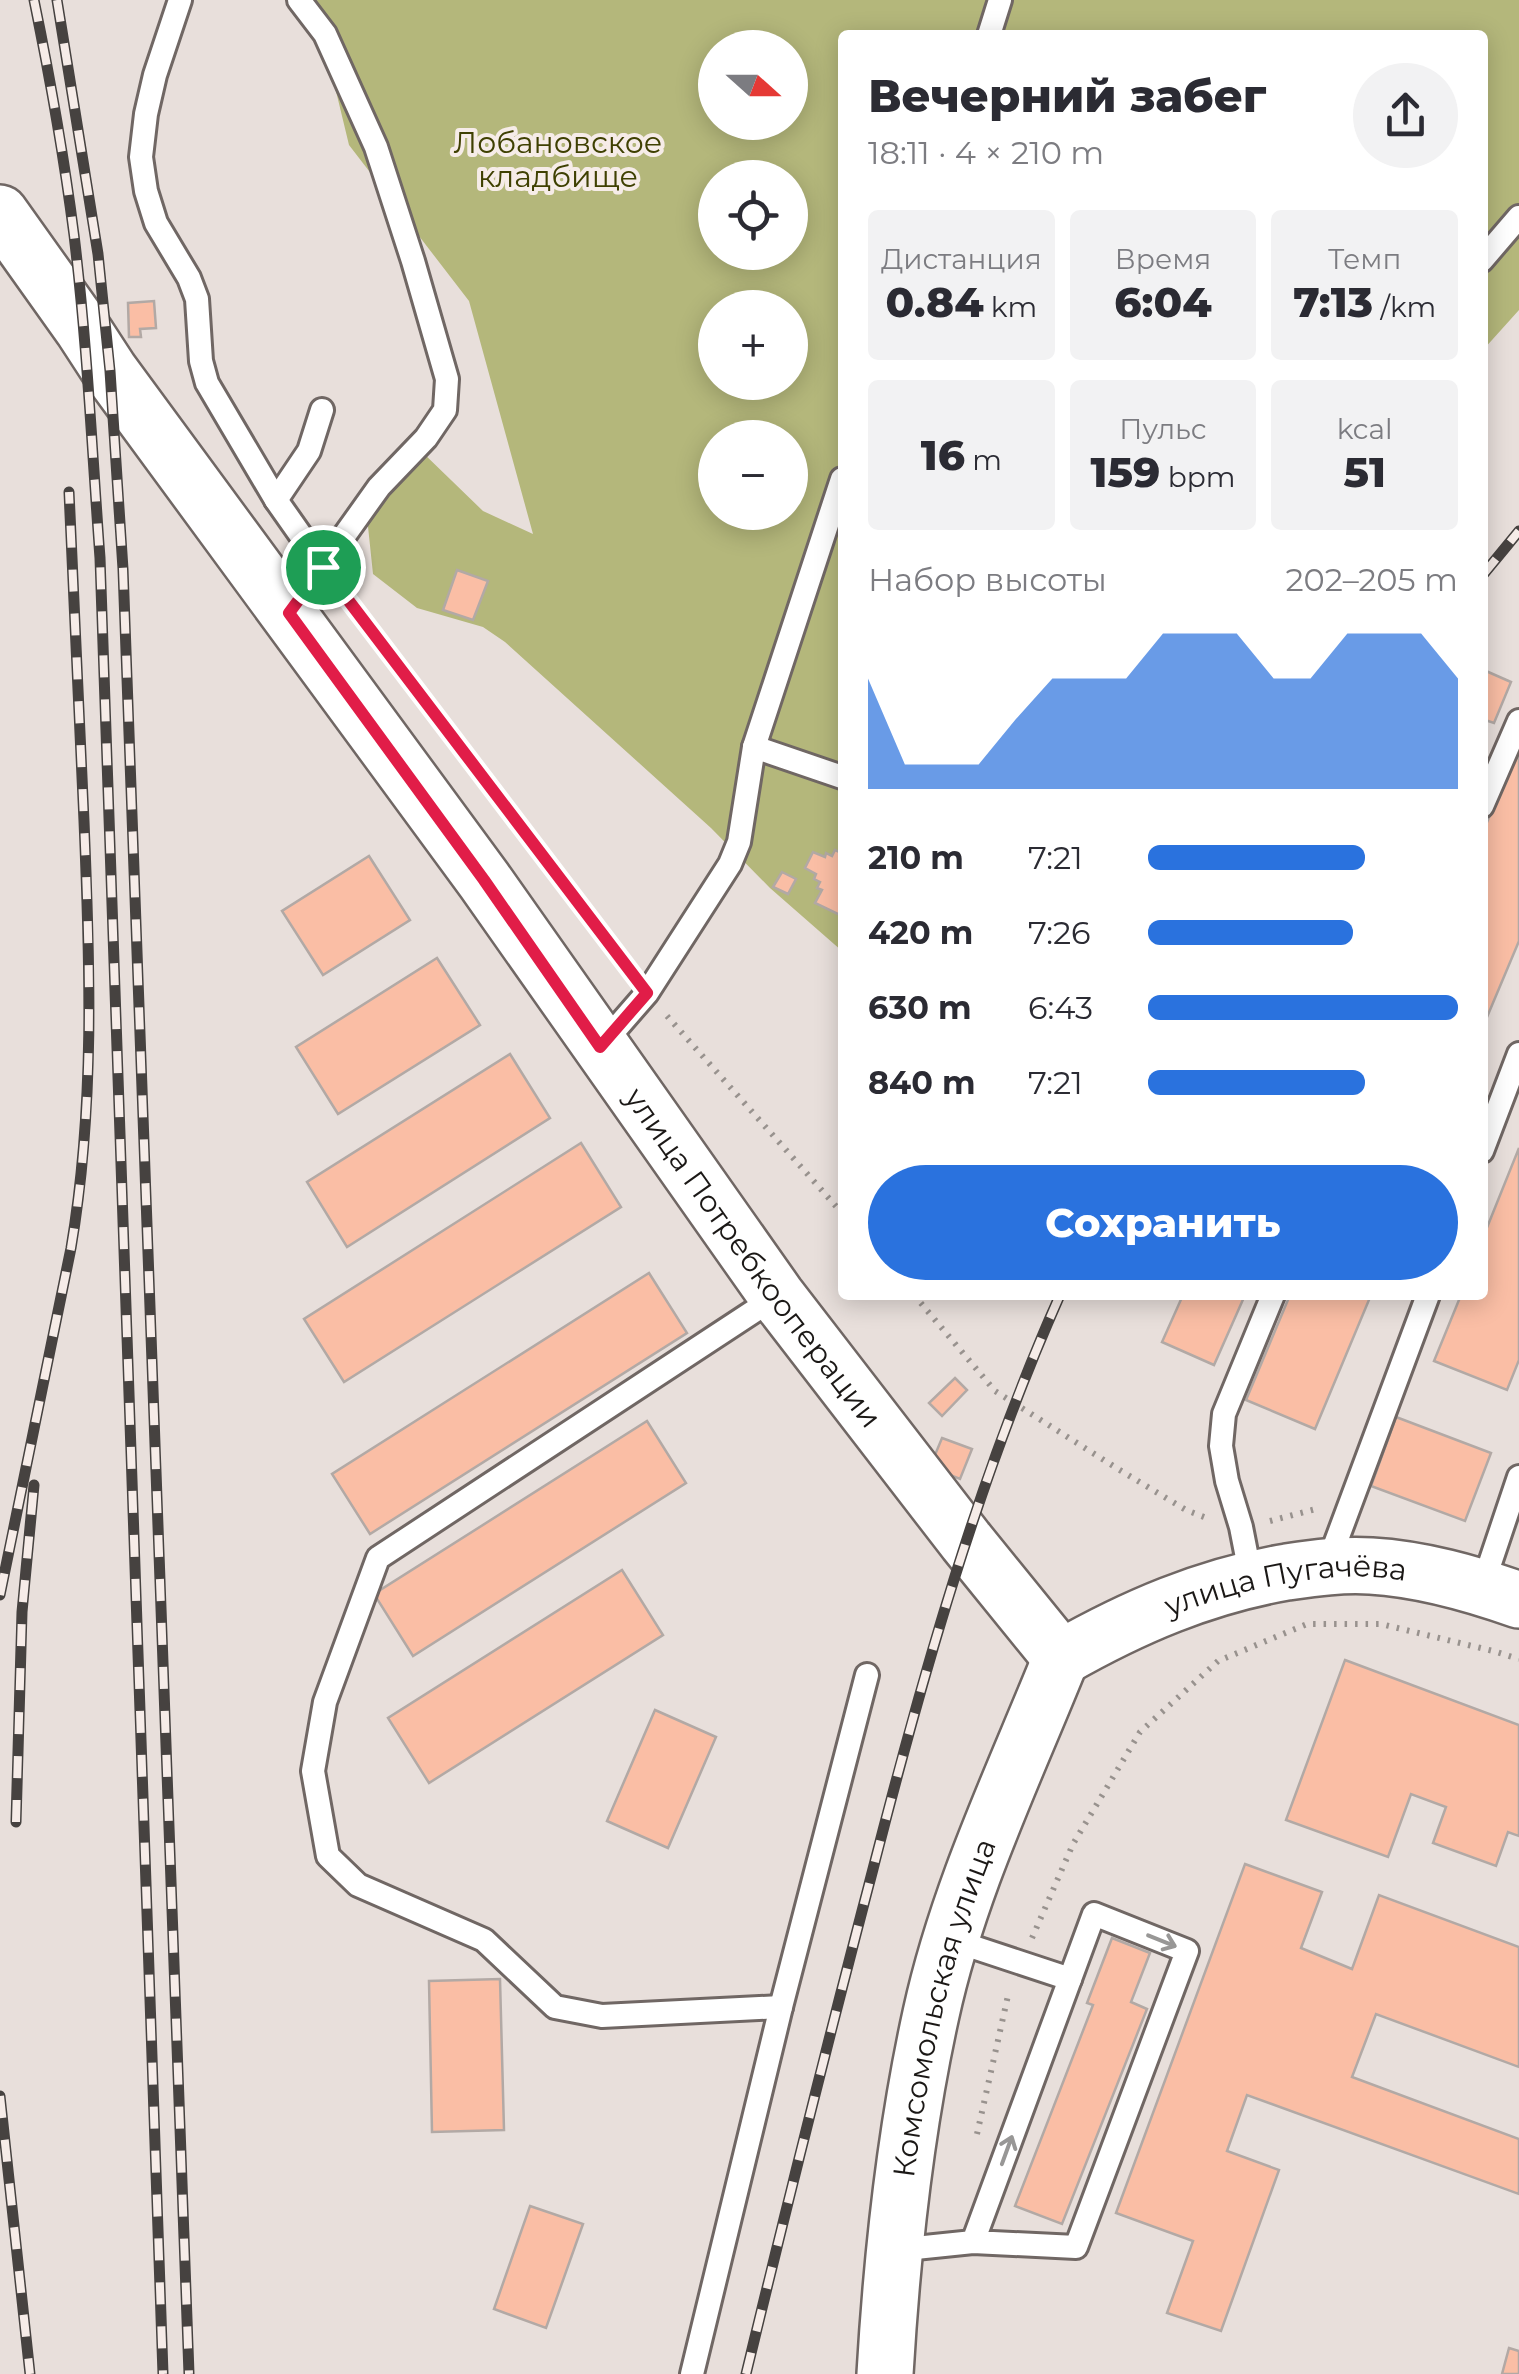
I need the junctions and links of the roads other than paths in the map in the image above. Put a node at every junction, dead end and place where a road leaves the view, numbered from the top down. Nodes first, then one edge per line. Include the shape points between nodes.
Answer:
1 (180, 0) edge
2 (299, 0) edge
3 (1000, 0) edge
4 (990, 30) edge
5 (0, 213) edge
6 (1519, 218) edge
7 (1488, 253) edge
8 (322, 410) dead end
9 (838, 491) edge
10 (276, 500) junction
11 (323, 567) junction
12 (289, 613) junction
13 (1519, 720) edge
14 (754, 747) junction
15 (838, 776) edge
16 (1488, 792) edge
17 (600, 1047) junction
18 (1519, 1054) edge
19 (1488, 1135) edge
20 (777, 1296) junction
21 (1271, 1300) edge
22 (1426, 1300) edge
23 (1519, 1477) edge
24 (1246, 1553) junction
25 (1327, 1566) junction
26 (1500, 1593) edge
27 (1061, 1658) junction
28 (867, 1675) dead end
29 (952, 1940) junction
30 (1070, 1979) junction
31 (781, 2006) junction
32 (973, 2242) junction
33 (894, 2250) junction
34 (692, 2374) edge
35 (885, 2374) edge

1 - 10 lane via 146,114 146,190 197,299 207,383
2 - 11 lane via 325,34 376,147 447,379 445,410
3 - 4 lane
5 - 12 main road, улица Потребкооперации
6 - 7 lane
8 - 10 lane via 310,451
9 - 14 lane
10 - 11 lane
11 - 12 lane
12 - 17 main road, улица Потребкооперации
13 - 16 lane
14 - 15 lane
14 - 17 lane via 730,864 647,993
17 - 20 main road, улица Потребкооперации
18 - 19 lane
20 - 27 main road, улица Потребкооперации
20 - 31 lane via 378,1558 324,1702 314,1771 328,1856 358,1885 484,1940 555,2007 602,2016
21 - 24 lane via 1224,1414 1221,1446
22 - 25 lane
23 - 26 lane
24 - 25 main road, улица Пугачёва
24 - 27 main road, улица Пугачёва via 1192,1595
25 - 26 main road, улица Пугачёва via 1392,1568
27 - 29 main road, Комсомольская улица via 998,1806
28 - 31 lane
29 - 30 lane
29 - 33 main road, Комсомольская улица via 931,2012
32 -> 30 lane
30 -> 32 lane via 1094,1914 1187,1950 1076,2247
31 - 34 lane
32 - 33 lane
33 - 35 main road, Комсомольская улица

